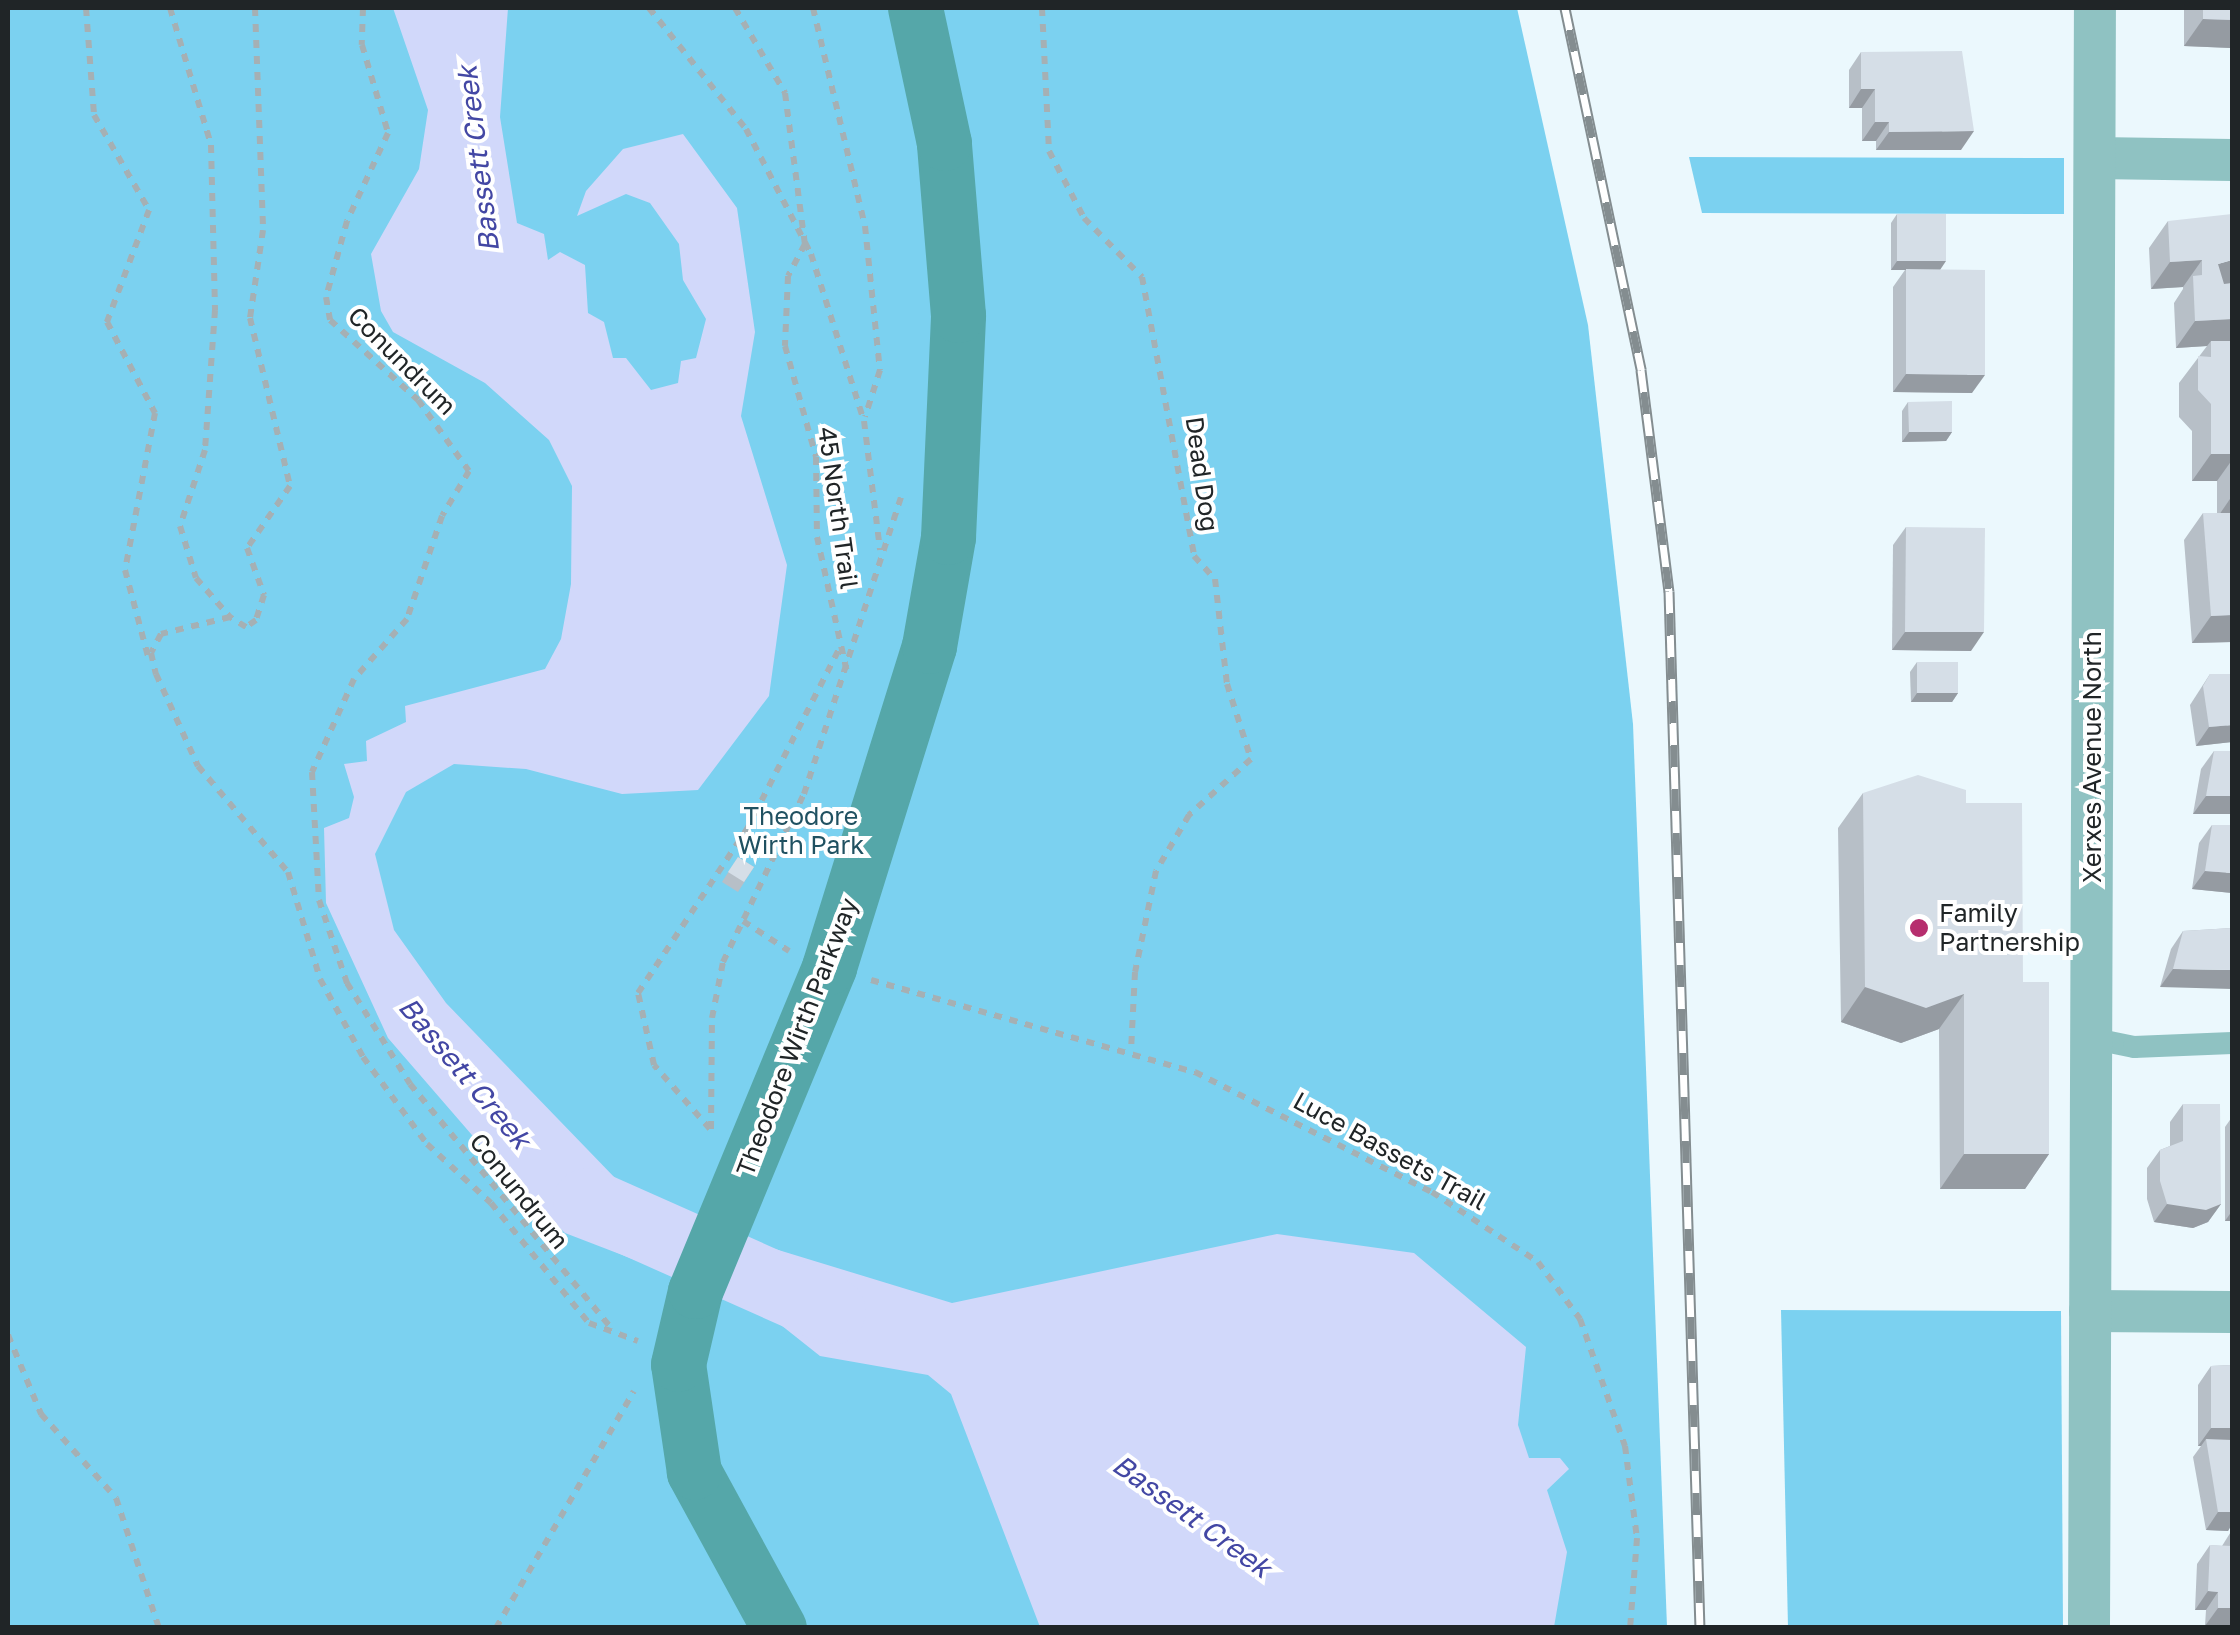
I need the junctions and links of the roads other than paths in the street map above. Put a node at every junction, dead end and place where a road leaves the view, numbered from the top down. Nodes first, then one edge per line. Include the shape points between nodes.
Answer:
1 (915, 8) edge
2 (2095, 8) edge
3 (2096, 158) junction
4 (2232, 160) edge
5 (2090, 1038) junction
6 (2232, 1043) edge
7 (2090, 1311) junction
8 (2232, 1312) edge
9 (779, 1628) edge
10 (2089, 1628) edge

1 - 9 street, Theodore Wirth Parkway via 944,142 954,251 958,416 948,537 904,741 829,967 695,1291 678,1364 686,1442 718,1527
2 - 3 street, Xerxes Avenue North
3 - 4 street
3 - 5 street, Xerxes Avenue North
5 - 6 lane via 2134,1047
5 - 7 street, Xerxes Avenue North
7 - 8 street
7 - 10 street, Xerxes Avenue North

